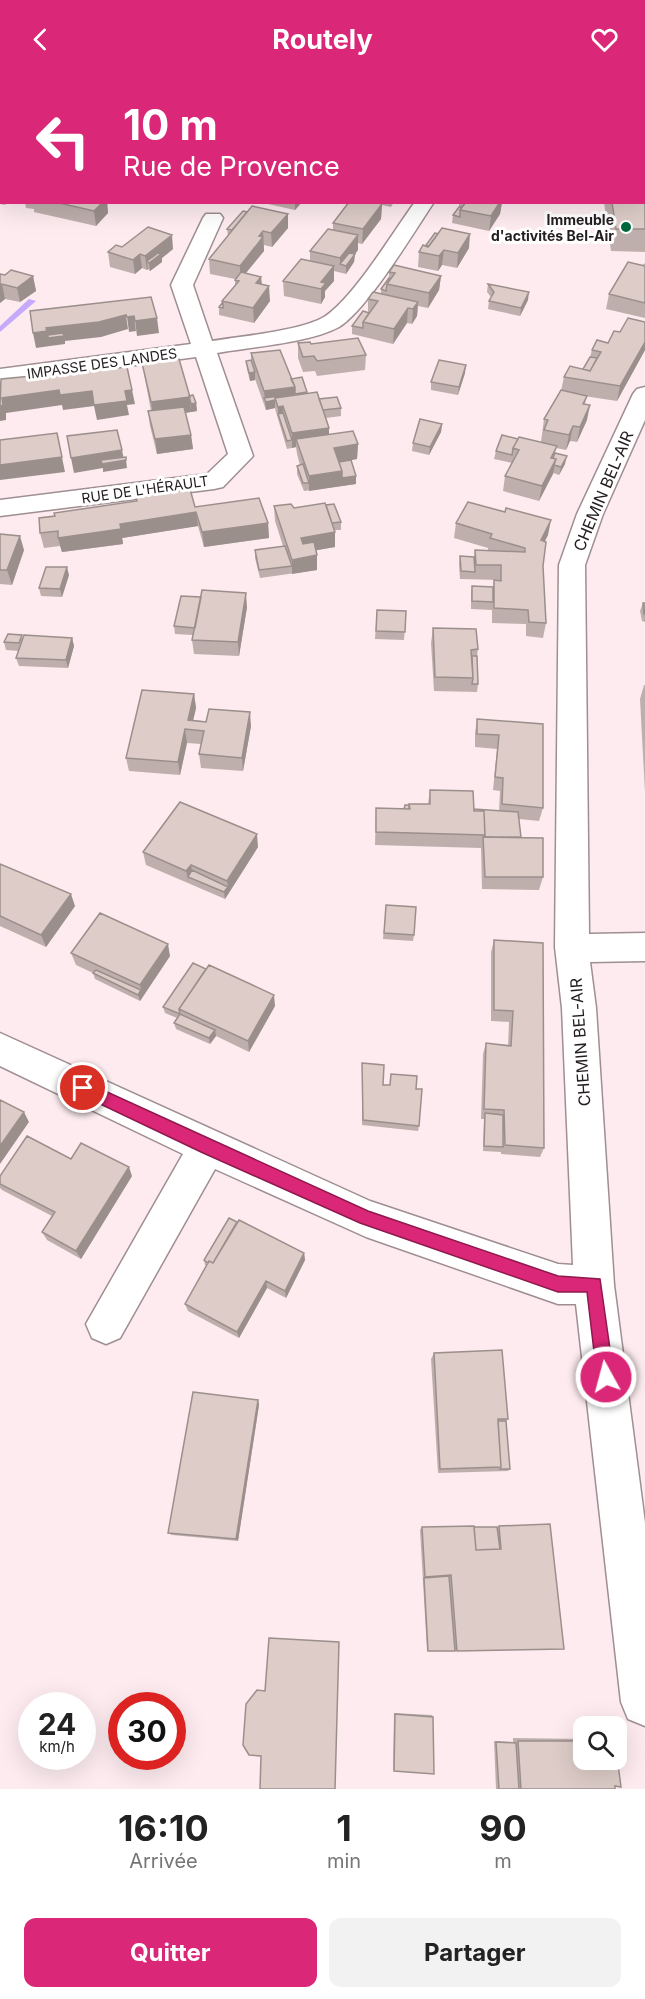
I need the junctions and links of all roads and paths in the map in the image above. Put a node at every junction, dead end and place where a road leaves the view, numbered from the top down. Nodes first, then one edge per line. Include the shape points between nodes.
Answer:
1 (424, 204) edge
2 (213, 218) dead end
3 (204, 349) junction
4 (0, 376) edge
5 (645, 394) edge
6 (0, 508) edge
7 (572, 947) junction
8 (645, 947) edge
9 (0, 1048) edge
10 (207, 1147) junction
11 (594, 1284) junction
12 (105, 1324) dead end
13 (645, 1702) edge

1 - 3 street, IMPASSE DES LANDES via 350,307 331,322 311,330
2 - 3 street via 182,285
3 - 4 street, IMPASSE DES LANDES
3 - 6 street, RUE DE L'HÉRAULT via 241,456 214,481
5 - 7 street, CHEMIN BEL-AIR via 590,514 572,565
7 - 8 street
7 - 11 street, CHEMIN BEL-AIR via 579,1008
9 - 10 street
10 - 11 street via 366,1218 558,1284
10 - 12 street
11 - 13 street, CHEMIN BEL-AIR

